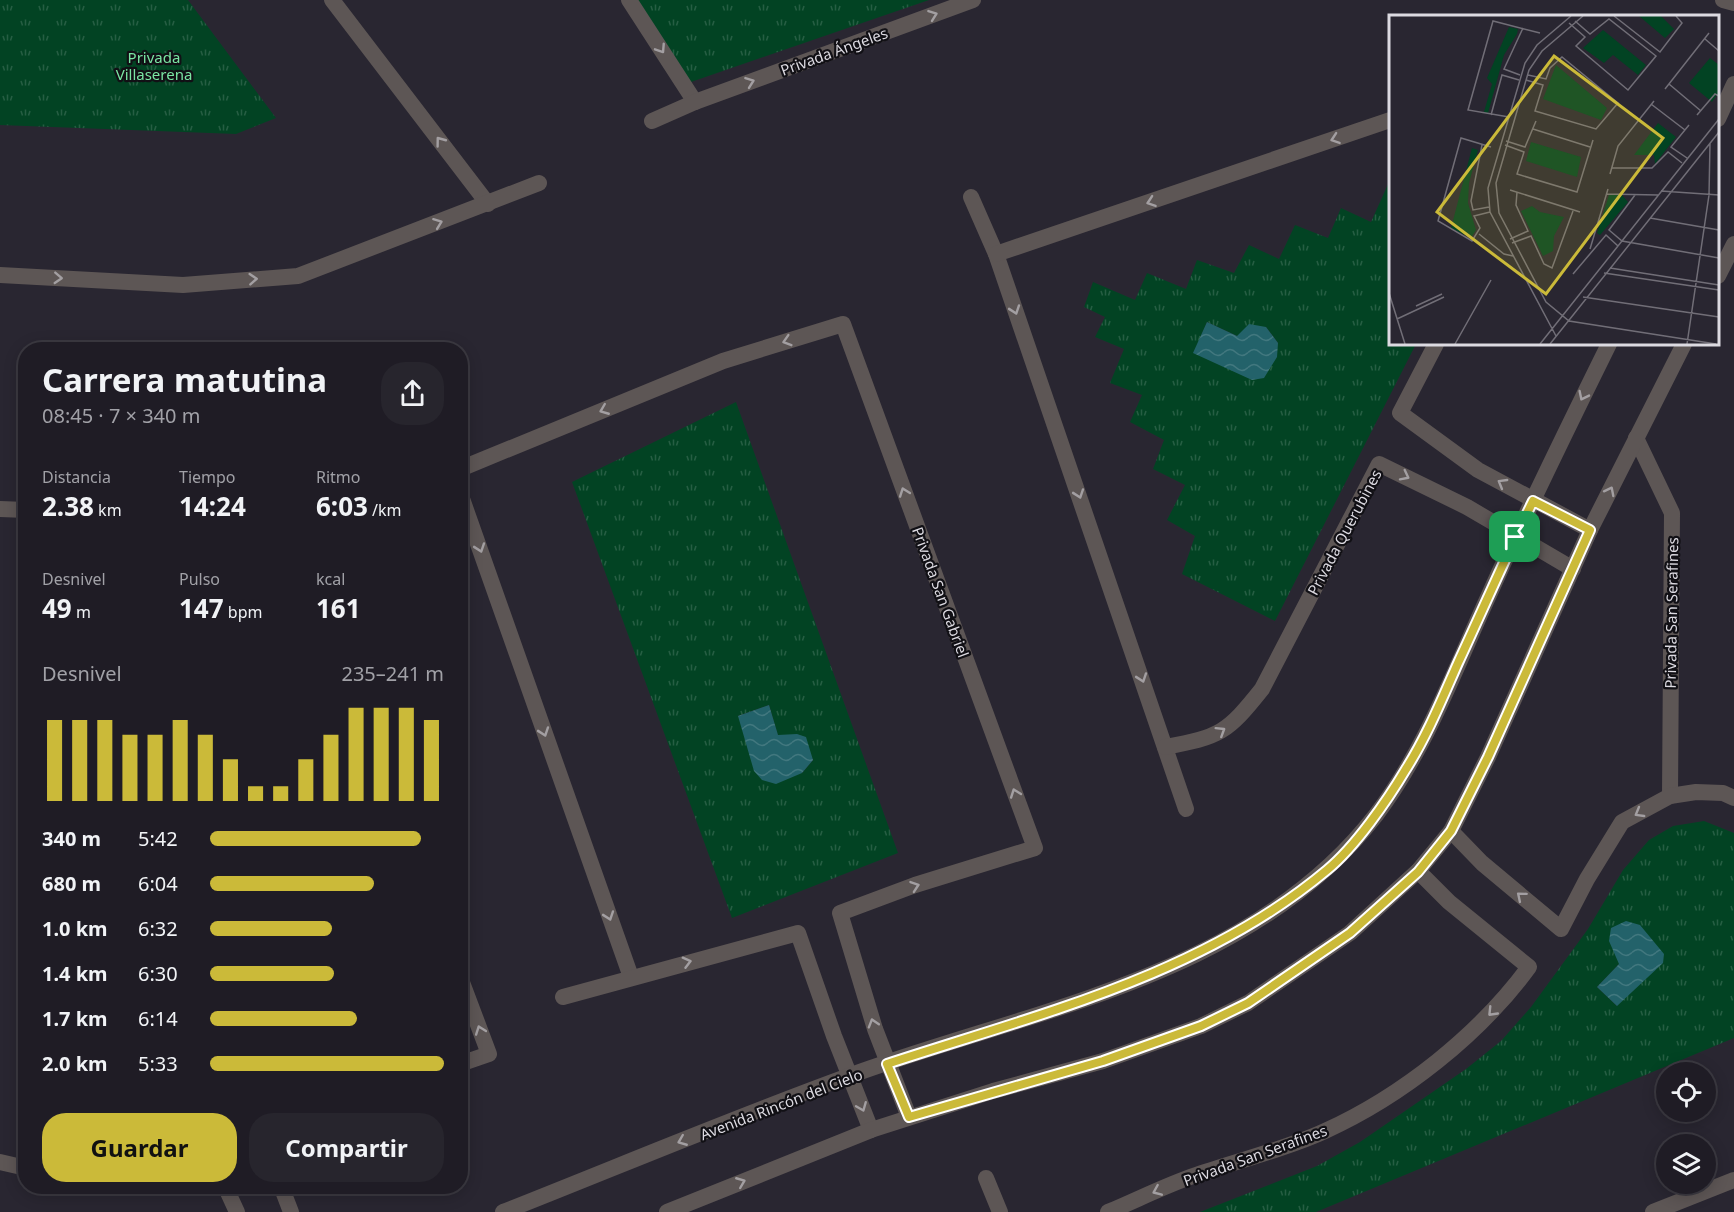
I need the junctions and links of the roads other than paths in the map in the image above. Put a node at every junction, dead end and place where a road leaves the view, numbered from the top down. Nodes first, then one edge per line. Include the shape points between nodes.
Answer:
1 (332, 0) edge
2 (629, 0) edge
3 (973, 0) edge
4 (1723, 0) edge
5 (1734, 3) edge
6 (1734, 84) edge
7 (695, 102) junction
8 (1719, 116) edge
9 (1389, 120) edge
10 (652, 121) dead end
11 (539, 183) dead end
12 (971, 197) dead end
13 (488, 204) junction
14 (1734, 244) edge
15 (996, 254) junction
16 (1719, 274) edge
17 (0, 275) edge
18 (1435, 345) edge
19 (1609, 345) edge
20 (1683, 345) edge
21 (1636, 438) junction
22 (468, 466) edge
23 (1533, 501) junction
24 (0, 509) edge
25 (18, 510) edge
26 (468, 516) edge
27 (1590, 530) junction
28 (1515, 537) junction
29 (1573, 569) junction
30 (1165, 747) junction
31 (1670, 796) junction
32 (1734, 798) edge
33 (1186, 809) dead end
34 (1451, 831) junction
35 (1418, 872) junction
36 (631, 977) junction
37 (563, 997) dead end
38 (468, 998) edge
39 (468, 1061) edge
40 (887, 1064) junction
41 (849, 1076) junction
42 (909, 1117) junction
43 (871, 1130) junction
44 (0, 1162) edge
45 (18, 1166) edge
46 (986, 1178) dead end
47 (1734, 1180) edge
48 (229, 1194) edge
49 (284, 1194) edge
50 (675, 1211) edge
51 (237, 1212) edge
52 (291, 1212) edge
53 (503, 1212) edge
54 (1000, 1212) edge
55 (1108, 1212) edge
56 (1653, 1212) edge

13 -> 1 street
2 -> 7 street
7 -> 3 street, Privada Ángeles
4 - 5 street
6 - 8 street
7 - 10 street, Privada Ángeles
9 -> 15 street
11 - 13 street
12 - 15 street
17 -> 13 street via 183,285 298,276
14 - 16 street
15 -> 30 street
23 -> 18 street via 1478,470 1400,413
19 -> 23 street, Avenida Rincón del Cielo
20 - 21 street
27 -> 21 street
21 - 31 street, Privada San Serafines via 1672,513
40 -> 22 street, Privada San Gabriel via 840,913 1035,848 843,324 723,361
23 - 27 street
23 - 28 street, Avenida Rincón del Cielo
24 - 25 street
26 -> 36 street
27 - 29 street
28 - 29 street, Privada Querubines
30 -> 28 street, Privada Querubines via 1221,734 1262,689 1379,464 1467,507
28 - 40 street, Avenida Rincón del Cielo via 1433,719 1406,769 1376,814 1329,868 1266,916 1208,950 1113,989
29 - 34 street
30 - 33 street
31 - 32 street via 1696,792
31 -> 34 street via 1622,822 1561,929 1482,863
34 - 35 street
35 - 42 street via 1350,933 1248,1003 1201,1026 1103,1061
35 -> 55 street, Privada San Serafines via 1529,967 1508,996 1473,1032 1372,1106 1324,1132 1194,1175
36 - 37 street
36 -> 41 street via 798,933
39 -> 38 street via 489,1054
40 - 41 street, Avenida Rincón del Cielo
40 - 42 street, Privada San Gabriel
41 -> 43 street
41 -> 53 street, Avenida Rincón del Cielo
42 - 43 street
50 -> 43 street
44 - 45 street
46 - 54 street
47 - 56 street
48 - 51 street
49 - 52 street

